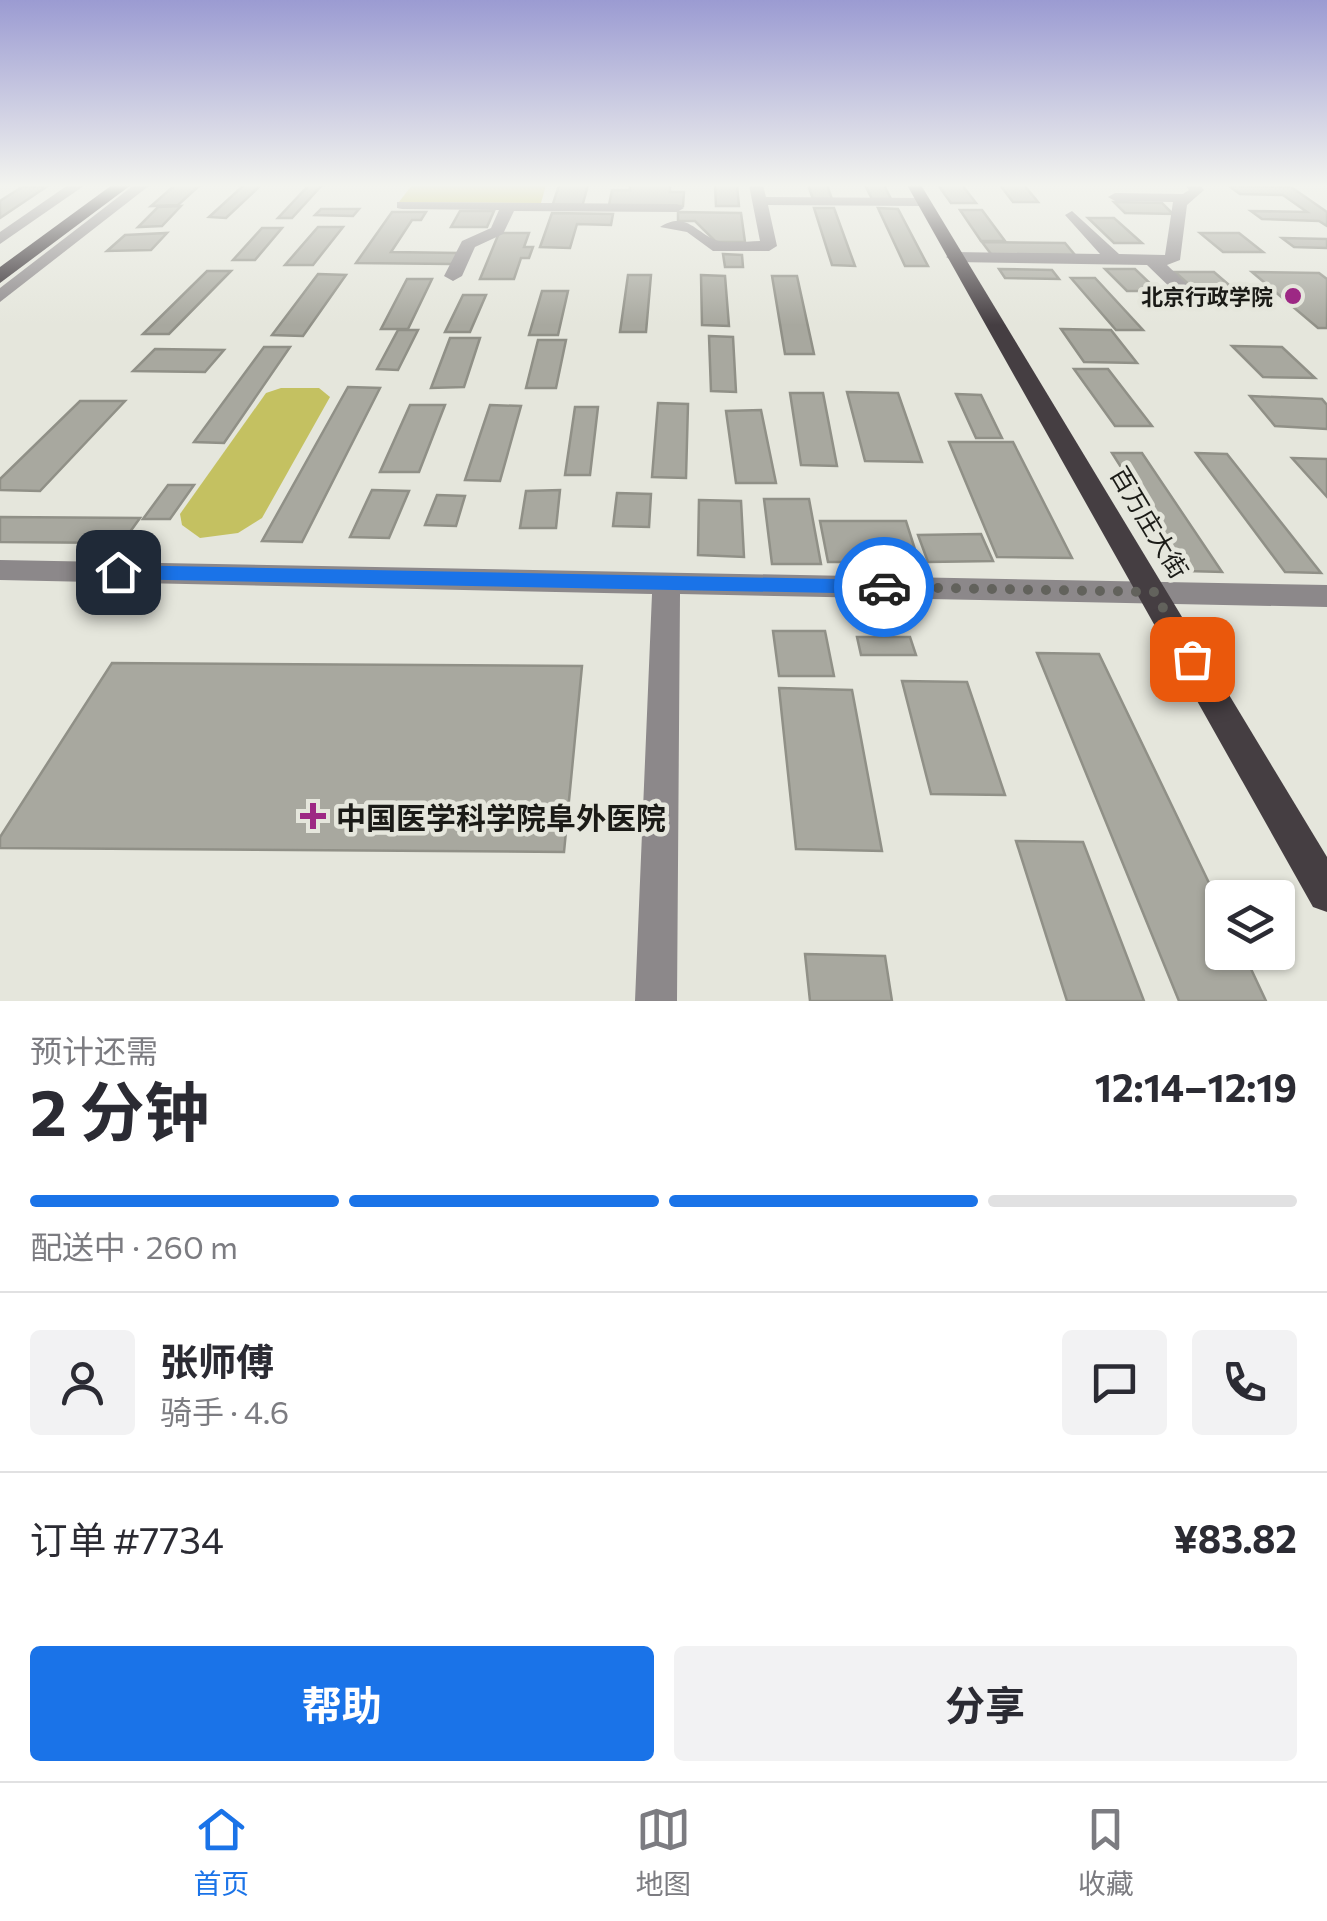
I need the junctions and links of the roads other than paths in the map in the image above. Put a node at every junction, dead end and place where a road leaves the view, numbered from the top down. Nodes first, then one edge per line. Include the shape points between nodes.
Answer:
1 (62, 232) edge
2 (83, 232) edge
3 (494, 232) edge
4 (668, 232) edge
5 (696, 232) edge
6 (766, 232) edge
7 (940, 232) edge
8 (1088, 232) edge
9 (1176, 232) edge
10 (6, 241) edge
11 (668, 246) dead end
12 (0, 255) edge
13 (954, 257) junction
14 (1114, 259) junction
15 (1152, 260) junction
16 (453, 276) dead end
17 (0, 277) edge
18 (1184, 292) dead end
19 (0, 297) edge
20 (0, 570) edge
21 (666, 582) junction
22 (1154, 592) junction
23 (1327, 596) edge
24 (1327, 893) edge
25 (656, 1001) edge

1 - 17 highway
2 - 19 street
3 - 16 street via 468,244
4 - 11 street
5 - 6 street via 714,246 769,246
7 - 13 main road, 百万庄大街
8 - 14 street
9 - 15 street via 1172,260
10 - 12 highway
13 - 14 street
13 - 22 main road, 百万庄大街
14 - 15 street
15 - 18 street
20 - 21 street
21 - 22 street
21 - 25 street
22 - 23 street
22 - 24 main road, 百万庄大街

